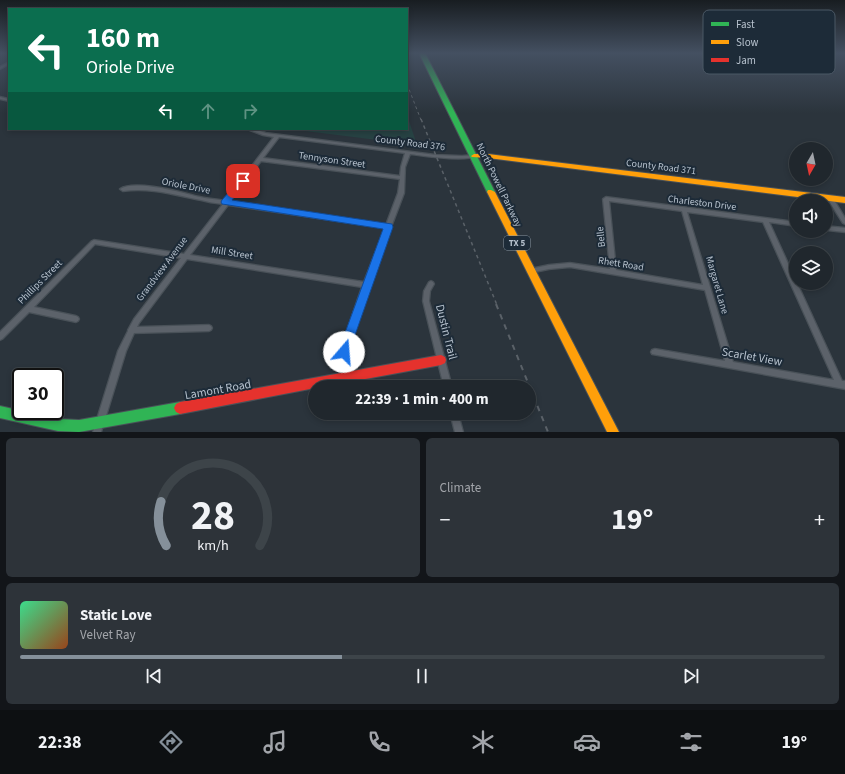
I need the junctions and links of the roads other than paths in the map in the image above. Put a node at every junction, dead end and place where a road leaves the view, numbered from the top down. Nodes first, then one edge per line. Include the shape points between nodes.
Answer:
1 (432, 73) edge
2 (254, 130) edge
3 (278, 135) junction
4 (408, 152) junction
5 (474, 156) junction
6 (260, 159) junction
7 (402, 178) junction
8 (123, 189) dead end
9 (797, 194) edge
10 (833, 198) edge
11 (606, 199) joint
12 (845, 200) edge
13 (225, 202) junction
14 (833, 203) edge
15 (684, 209) junction
16 (765, 220) junction
17 (845, 222) edge
18 (789, 223) edge
19 (388, 227) junction
20 (833, 229) edge
21 (845, 230) edge
22 (94, 242) joint
23 (185, 256) junction
24 (530, 271) junction
25 (613, 272) junction
26 (431, 284) dead end
27 (366, 285) junction
28 (707, 288) junction
29 (28, 309) junction
30 (76, 319) dead end
31 (210, 328) dead end
32 (131, 330) junction
33 (0, 337) edge
34 (655, 352) dead end
35 (441, 360) junction
36 (730, 366) junction
37 (343, 379) junction
38 (446, 380) edge
39 (842, 385) edge
40 (0, 412) edge
41 (456, 420) edge
42 (98, 428) edge
43 (459, 432) edge
44 (613, 432) edge

1 - 5 street, North Powell Parkway / TX 5
2 - 3 street, County Road 376
3 - 4 street, County Road 376
3 - 6 street, Grandview Avenue
4 - 5 street, County Road 376
4 - 7 street
5 - 9 street, County Road 371
5 - 24 street, North Powell Parkway / TX 5
6 - 7 street, Tennyson Street
6 - 13 street, Grandview Avenue
7 - 19 street via 401,193
8 - 13 street, Oriole Drive via 142,188
10 - 12 street, County Road 371
11 - 15 street, Charleston Drive
11 - 25 street, Belle
13 - 19 street, Oriole Drive
13 - 23 street, Grandview Avenue
14 - 17 street
15 - 16 street, Charleston Drive
15 - 28 street, Margaret Lane
16 - 18 street, Charleston Drive
16 - 39 street
19 - 27 street
20 - 21 street
22 - 23 street, Mill Street
22 - 29 street, Phillips Street
23 - 27 street, Mill Street
23 - 32 street, Grandview Avenue
24 - 25 street, Rhett Road via 570,265
24 - 44 street, North Powell Parkway / TX 5
25 - 28 street, Rhett Road
26 - 35 street, Dustin Trail via 426,302
27 - 37 street via 344,352
28 - 36 street, Margaret Lane
29 - 30 street
29 - 33 street, Phillips Street
31 - 32 street
32 - 42 street, Grandview Avenue
34 - 36 street, Scarlet View
35 - 37 street, Lamont Road
35 - 38 street, Dustin Trail
36 - 39 street, Scarlet View
37 - 42 street, Lamont Road
40 - 42 street, Lamont Road via 58,425
41 - 43 street

